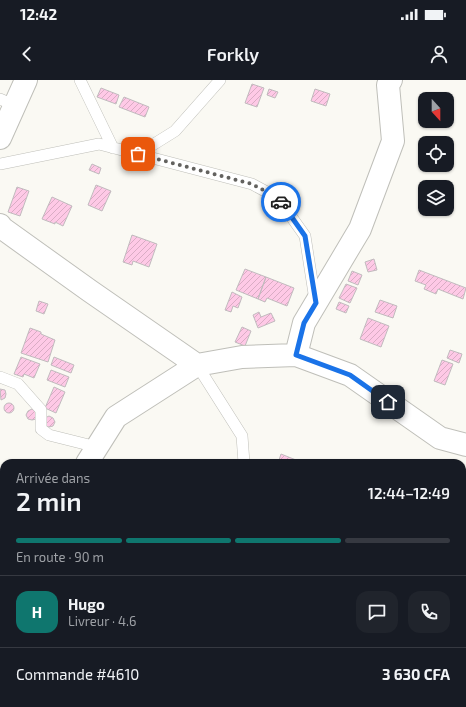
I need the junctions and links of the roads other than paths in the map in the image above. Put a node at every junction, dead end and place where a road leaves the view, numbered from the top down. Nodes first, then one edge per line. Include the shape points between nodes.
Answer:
1 (26, 80) edge
2 (80, 80) edge
3 (220, 80) edge
4 (391, 80) edge
5 (7, 102) edge
6 (0, 138) edge
7 (113, 148) junction
8 (138, 154) junction
9 (0, 164) edge
10 (0, 225) edge
11 (316, 303) junction
12 (296, 355) junction
13 (197, 366) junction
14 (0, 377) edge
15 (466, 445) edge
16 (92, 455) edge
17 (244, 459) edge

1 - 5 street
2 - 7 lane
3 - 8 lane via 175,131
4 - 11 street via 388,85 393,142 360,229
5 - 6 street
7 - 8 lane
7 - 9 lane via 99,144
8 - 11 lane via 252,184 278,198 305,236
10 - 13 street
11 - 12 street via 304,323
12 - 13 street via 242,357
12 - 15 street via 350,375 440,438
13 - 16 street via 116,418
13 - 17 lane via 242,436
14 - 16 lane via 18,384 41,410 41,429 49,436

